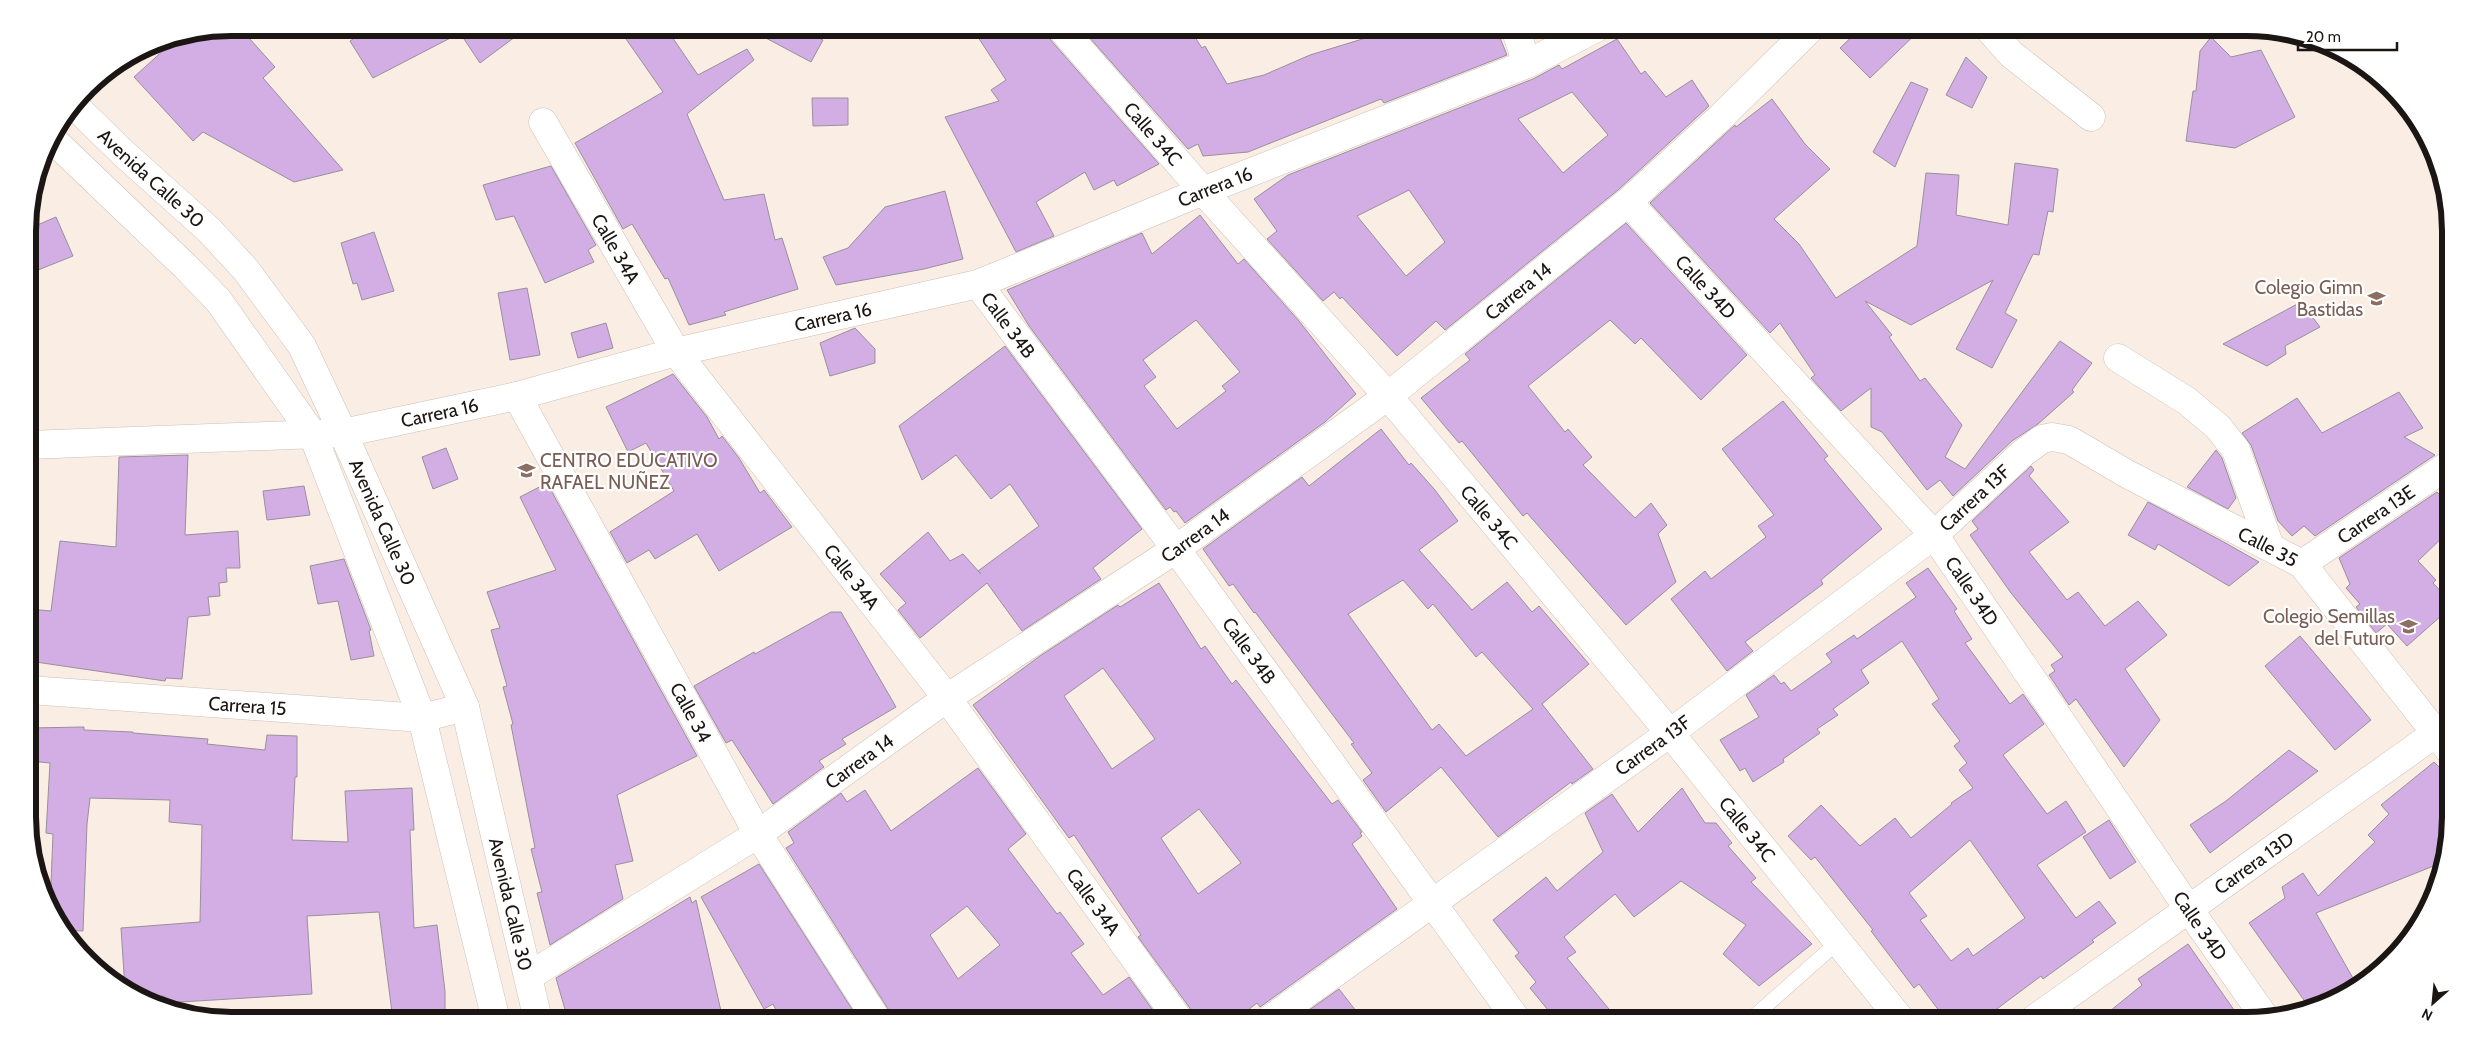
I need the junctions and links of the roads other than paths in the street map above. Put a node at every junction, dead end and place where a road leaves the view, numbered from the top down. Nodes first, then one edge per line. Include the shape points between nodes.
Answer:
1 (1067, 36) edge
2 (1517, 36) edge
3 (1581, 36) edge
4 (1802, 36) edge
5 (1995, 36) edge
6 (1527, 64) junction
7 (80, 110) edge
8 (2091, 118) dead end
9 (543, 122) dead end
10 (56, 144) edge
11 (1203, 191) junction
12 (1628, 202) junction
13 (978, 284) junction
14 (676, 352) junction
15 (2118, 358) dead end
16 (518, 396) junction
17 (1388, 396) junction
18 (343, 433) junction
19 (313, 435) junction
20 (36, 445) edge
21 (2023, 453) joint
22 (2442, 469) edge
23 (1934, 535) junction
24 (2270, 547) junction
25 (1176, 549) junction
26 (2302, 564) junction
27 (36, 690) edge
28 (947, 698) junction
29 (465, 707) junction
30 (422, 718) junction
31 (2442, 731) edge
32 (1670, 733) junction
33 (2442, 739) edge
34 (758, 834) junction
35 (1431, 903) junction
36 (2188, 908) junction
37 (1838, 942) junction
38 (529, 976) junction
39 (2260, 1011) edge
40 (494, 1012) edge
41 (536, 1012) edge
42 (872, 1012) edge
43 (1173, 1012) edge
44 (1280, 1012) edge
45 (1511, 1012) edge
46 (1759, 1012) edge
47 (1895, 1012) edge
48 (2044, 1012) edge

1 - 11 street, Calle 34C
2 - 6 street
3 - 6 street, Carrera 16
4 - 12 street, Carrera 14
5 - 8 street via 2011,54
6 - 11 street, Carrera 16
7 - 18 street, Avenida Calle 30 via 209,230 246,270 302,346
9 - 14 street, Calle 34A
10 - 19 street, Avenida Calle 30 via 218,300
11 - 13 street, Carrera 16
11 - 17 street, Calle 34C
12 - 17 street, Carrera 14
12 - 23 street, Calle 34D
13 - 14 street, Carrera 16
13 - 25 street, Calle 34B
14 - 16 street, Carrera 16
14 - 28 street, Calle 34A
15 - 24 street via 2187,401 2218,427 2236,450
16 - 18 street, Carrera 16
16 - 34 street, Calle 34
17 - 25 street, Carrera 14
17 - 32 street, Calle 34C
18 - 19 street, Carrera 16
18 - 29 street, Avenida Calle 30
19 - 20 street, Carrera 16
19 - 30 street, Avenida Calle 30
21 - 23 street, Carrera 13F
21 - 24 street, Calle 35 via 2042,439 2069,440
22 - 26 street, Carrera 13E
23 - 32 street, Carrera 13F
23 - 36 street, Calle 34D
24 - 26 street, Calle 35
25 - 28 street, Carrera 14
25 - 35 street, Calle 34B
26 - 31 street, Calle 35
27 - 30 street, Carrera 15
28 - 34 street, Carrera 14
28 - 43 street, Calle 34A
29 - 30 street, Carrera 15
29 - 38 street, Avenida Calle 30
30 - 40 street, Avenida Calle 30
32 - 35 street, Carrera 13F
32 - 37 street, Calle 34C
33 - 36 street, Carrera 13D
34 - 38 street, Carrera 14
34 - 42 street, Calle 34
35 - 44 street, Carrera 13F
35 - 45 street, Calle 34B
36 - 39 street, Calle 34D
36 - 48 street, Carrera 13D
37 - 46 lane
37 - 47 street, Calle 34C
38 - 41 street, Avenida Calle 30

